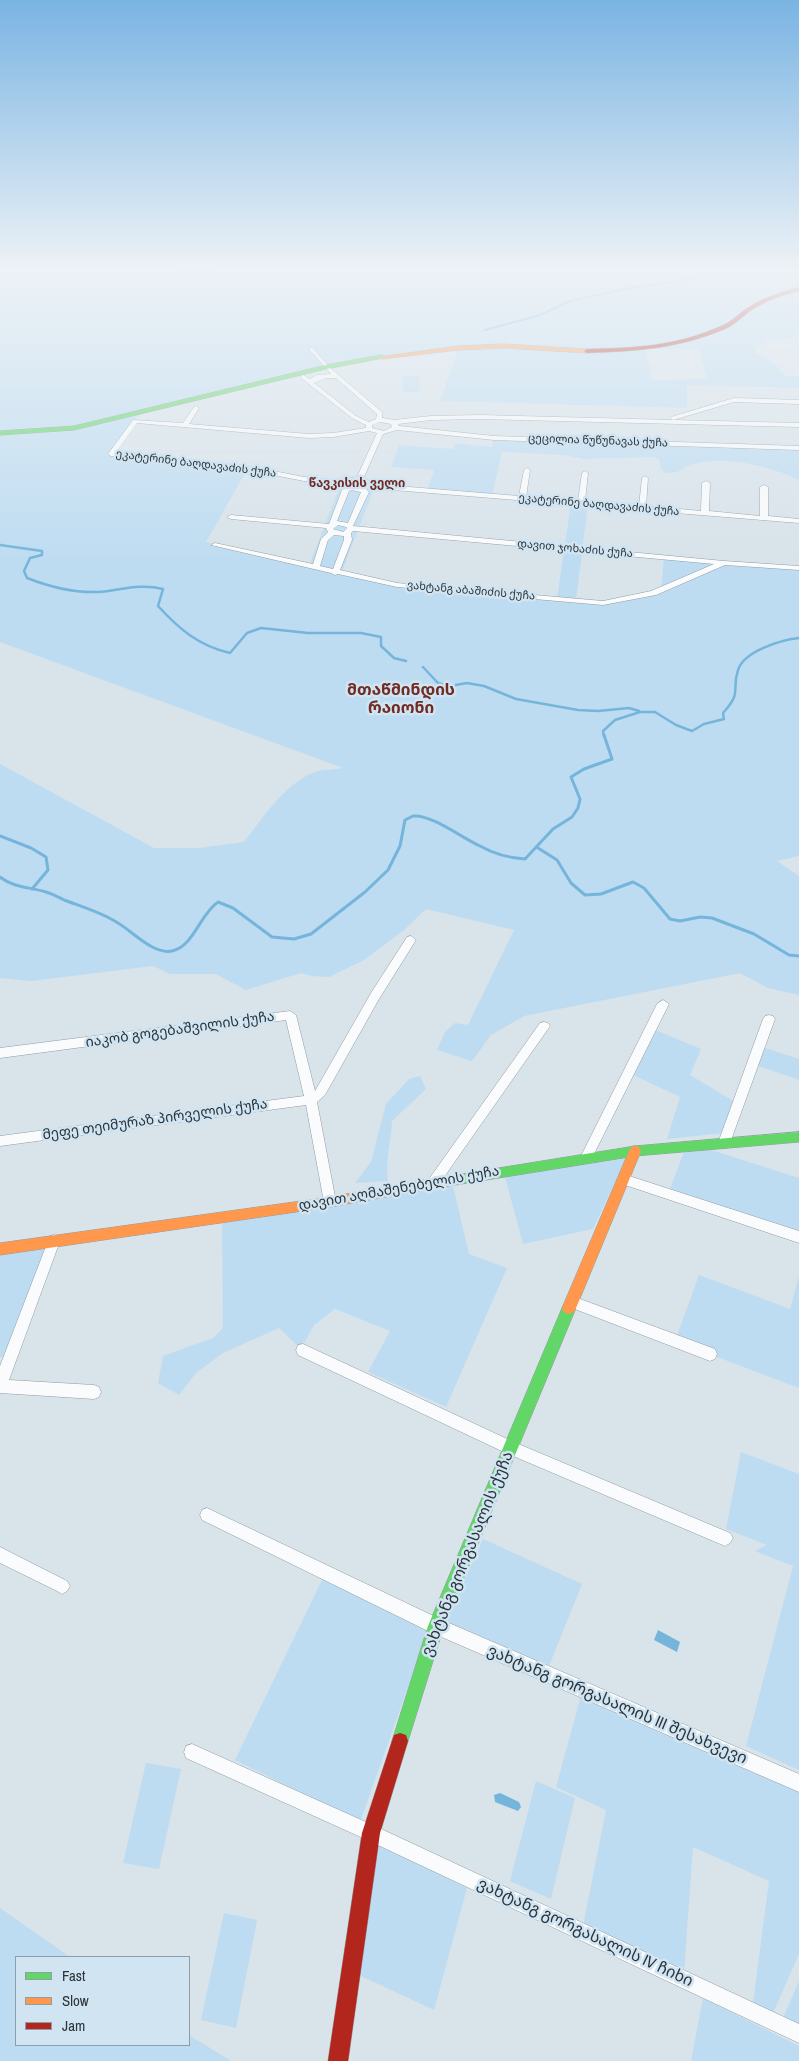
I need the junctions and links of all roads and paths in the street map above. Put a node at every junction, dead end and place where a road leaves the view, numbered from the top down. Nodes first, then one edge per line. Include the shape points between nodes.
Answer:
1 (321, 368) edge
2 (327, 368) edge
3 (303, 377) dead end
4 (338, 377) junction
5 (310, 383) junction
6 (706, 400) dead end
7 (734, 400) junction
8 (799, 402) edge
9 (196, 408) dead end
10 (379, 420) junction
11 (663, 421) junction
12 (185, 425) junction
13 (395, 425) junction
14 (799, 425) edge
15 (369, 426) junction
16 (0, 433) edge
17 (380, 433) junction
18 (799, 448) edge
19 (528, 470) dead end
20 (585, 473) dead end
21 (360, 478) junction
22 (645, 478) dead end
23 (706, 483) dead end
24 (348, 486) junction
25 (366, 487) junction
26 (764, 487) dead end
27 (522, 499) junction
28 (581, 504) junction
29 (642, 509) junction
30 (705, 514) junction
31 (231, 517) dead end
32 (764, 518) junction
33 (799, 521) edge
34 (332, 528) junction
35 (349, 529) junction
36 (215, 545) dead end
37 (724, 563) junction
38 (315, 568) junction
39 (799, 568) edge
40 (335, 573) junction
41 (411, 940) dead end
42 (663, 1004) dead end
43 (769, 1020) dead end
44 (544, 1026) dead end
45 (0, 1053) edge
46 (311, 1100) junction
47 (799, 1138) edge
48 (0, 1141) edge
49 (724, 1143) junction
50 (635, 1151) junction
51 (586, 1158) junction
52 (623, 1179) junction
53 (433, 1182) junction
54 (330, 1202) junction
55 (799, 1237) edge
56 (54, 1241) junction
57 (0, 1249) edge
58 (572, 1302) junction
59 (303, 1350) dead end
60 (710, 1354) dead end
61 (0, 1385) edge
62 (94, 1392) dead end
63 (511, 1448) junction
64 (207, 1515) dead end
65 (725, 1538) dead end
66 (0, 1555) edge
67 (62, 1586) dead end
68 (436, 1626) junction
69 (192, 1752) dead end
70 (799, 1783) edge
71 (371, 1834) junction
72 (799, 2034) edge
73 (338, 2061) edge

1 - 16 street via 74,428
2 - 4 street
3 - 5 street
4 - 5 street via 321,376
4 - 10 street via 380,413
5 - 15 street
6 - 7 street
7 - 8 street
7 - 11 street
9 - 12 street
10 - 13 street
10 - 15 street, ეკატერინე ბაღდავაძის ქუჩა
11 - 13 street via 480,417 431,418
11 - 14 street
12 - 15 street, ეკატერინე ბაღდავაძის ქუჩა via 309,436 333,435
12 - 24 street, ეკატერინე ბაღდავაძის ქუჩა via 135,421 111,454 248,468
13 - 17 street via 390,432
13 - 18 street, ცეცილია წუწუნავას ქუჩა via 494,438
15 - 17 street
17 - 21 street
19 - 27 street
20 - 28 street
21 - 24 street via 350,480
21 - 25 street via 367,480
22 - 29 street
23 - 30 street
24 - 25 street, ეკატერინე ბაღდავაძის ქუჩა
24 - 34 street
25 - 27 street, ეკატერინე ბაღდავაძის ქუჩა
25 - 35 street
26 - 32 street
27 - 28 street, ეკატერინე ბაღდავაძის ქუჩა
28 - 29 street, ეკატერინე ბაღდავაძის ქუჩა
29 - 30 street, ეკატერინე ბაღდავაძის ქუჩა
30 - 32 street, ეკატერინე ბაღდავაძის ქუჩა
31 - 34 street
32 - 33 street, ეკატერინე ბაღდავაძის ქუჩა
34 - 35 street, დავით ჯოხაძის ქუჩა via 341,523
34 - 38 street
35 - 37 street, დავით ჯოხაძის ქუჩა
35 - 40 street
36 - 38 street, ვახტანგ აბაშიძის ქუჩა
37 - 39 street, დავით ჯოხაძის ქუჩა
37 - 40 street, ვახტანგ აბაშიძის ქუჩა via 653,593 603,603 397,585
38 - 40 street, ვახტანგ აბაშიძის ქუჩა
41 - 46 street via 375,996 322,1092
42 - 51 street
43 - 49 street
44 - 53 street
45 - 46 street, იაკობ გოგებაშვილის ქუჩა via 290,1015
46 - 48 street, მეფე თეიმურაზ პირველის ქუჩა
46 - 54 street, იაკობ გოგებაშვილის ქუჩა
47 - 49 street, დავით აღმაშენებელის ქუჩა
49 - 50 street, დავით აღმაშენებელის ქუჩა
50 - 51 street, დავით აღმაშენებელის ქუჩა
50 - 52 street, ვახტანგ გორგასალის ქუჩა
51 - 53 street, დავით აღმაშენებელის ქუჩა
52 - 55 street
52 - 58 street, ვახტანგ გორგასალის ქუჩა
53 - 54 street, დავით აღმაშენებელის ქუჩა
54 - 56 street, დავით აღმაშენებელის ქუჩა
56 - 57 street, დავით აღმაშენებელის ქუჩა
56 - 61 street
58 - 60 street
58 - 63 street, ვახტანგ გორგასალის ქუჩა
59 - 63 street
61 - 62 street
63 - 65 street
63 - 68 street, ვახტანგ გორგასალის ქუჩა
64 - 68 street, ვახტანგ გორგასალის III შესახვევი
66 - 67 street
68 - 70 street, ვახტანგ გორგასალის III შესახვევი
68 - 71 street, ვახტანგ გორგასალის ქუჩა
69 - 71 street, ვახტანგ გორგასალის IV ჩიხი
71 - 72 street, ვახტანგ გორგასალის IV ჩიხი
71 - 73 street, ვახტანგ გორგასალის ქუჩა

